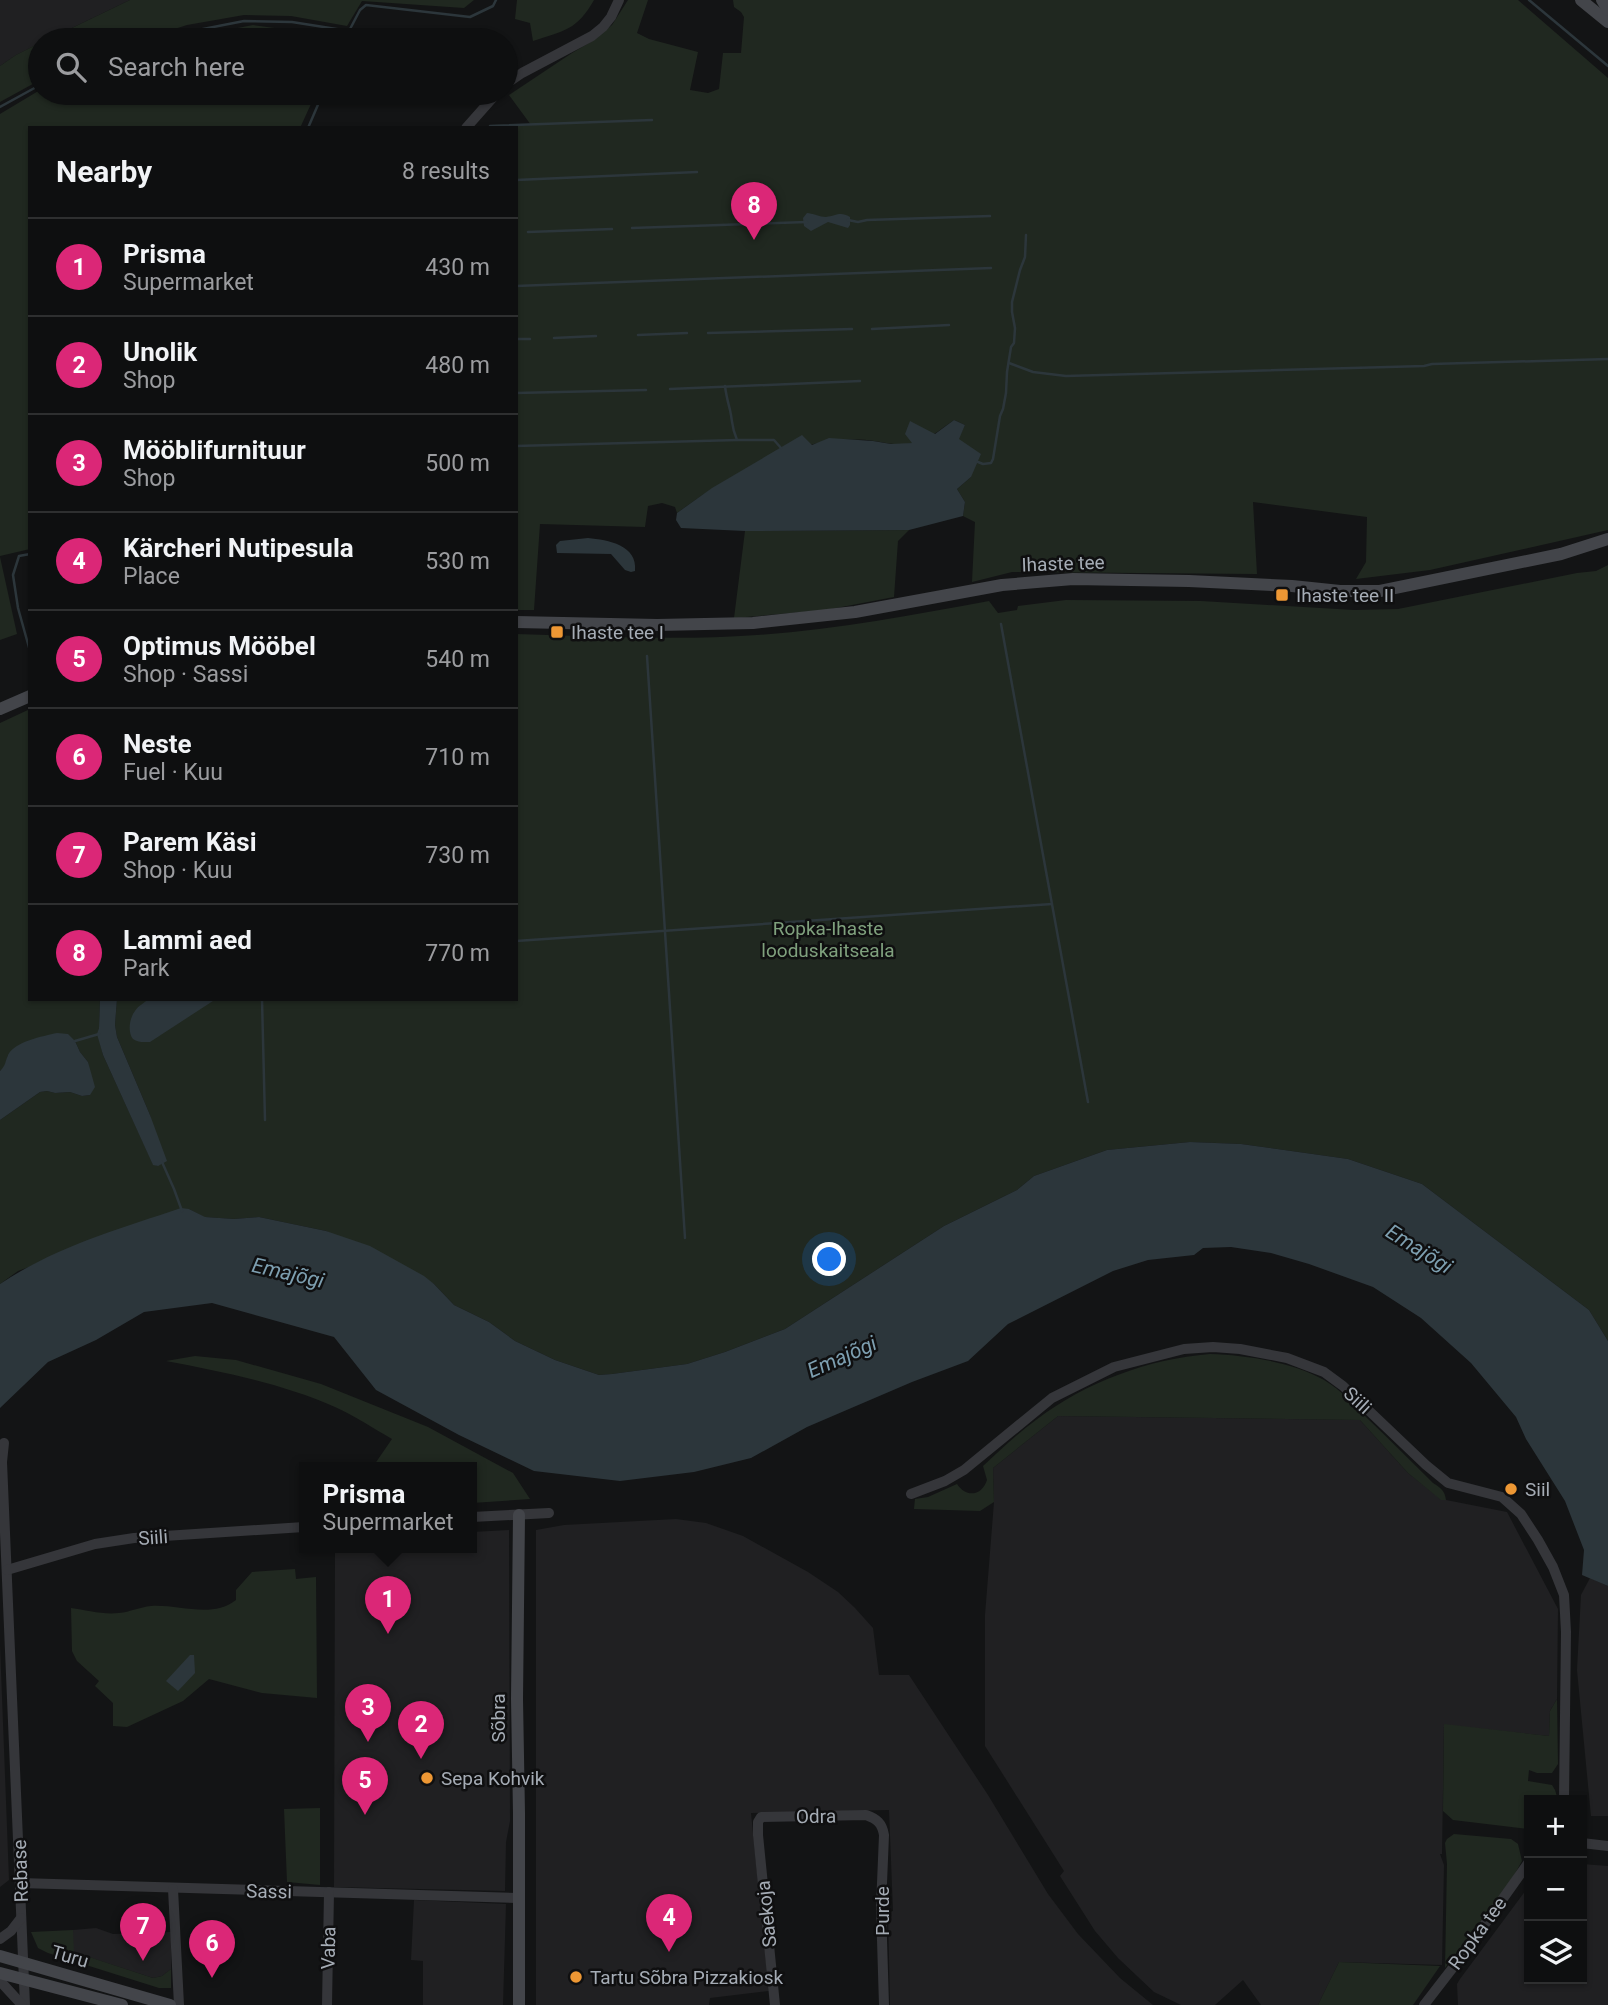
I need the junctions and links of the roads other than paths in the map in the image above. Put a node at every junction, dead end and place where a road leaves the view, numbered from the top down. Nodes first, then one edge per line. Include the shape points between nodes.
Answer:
1 (619, 0) edge
2 (1581, 0) edge
3 (1602, 0) edge
4 (1608, 10) edge
5 (1608, 22) edge
6 (518, 76) edge
7 (484, 105) edge
8 (468, 126) edge
9 (1608, 539) edge
10 (518, 622) edge
11 (28, 697) edge
12 (0, 709) edge
13 (4, 1443) dead end
14 (911, 1494) dead end
15 (549, 1513) dead end
16 (519, 1515) junction
17 (477, 1517) edge
18 (299, 1527) edge
19 (7, 1570) junction
20 (1564, 1795) edge
21 (876, 1819) joint
22 (758, 1822) joint
23 (1587, 1844) edge
24 (1608, 1846) edge
25 (1524, 1869) edge
26 (20, 1883) junction
27 (173, 1889) junction
28 (329, 1892) junction
29 (519, 1898) junction
30 (22, 1918) junction
31 (0, 1939) edge
32 (0, 1956) edge
33 (23, 1962) junction
34 (0, 1973) edge
35 (24, 1979) junction
36 (0, 1981) edge
37 (44, 1984) junction
38 (24, 2002) edge
39 (122, 2005) edge
40 (170, 2005) edge
41 (179, 2005) edge
42 (327, 2005) edge
43 (520, 2005) edge
44 (775, 2005) edge
45 (884, 2005) edge
46 (1424, 2005) edge

1 - 6 street via 593,36
2 - 5 street
3 - 4 street
7 - 8 street
9 - 10 street, Ihaste tee via 1562,554 1380,591 1073,579 1002,585 855,612 753,623
11 - 12 street
13 - 19 street, Rebase
14 - 20 street, Siili via 946,1482 1052,1398 1114,1367 1184,1349 1213,1347 1287,1358 1324,1372 1448,1483 1502,1497 1521,1514 1543,1549 1564,1595
15 - 16 street
16 - 17 street
16 - 29 street, Sõbra
18 - 19 street, Siili via 134,1538
19 - 26 street, Rebase
21 - 22 street, Odra via 866,1815 761,1817
21 - 45 street, Purde via 884,1835
22 - 44 street, Saekoja
23 - 24 street
25 - 46 street, Ropka tee
26 - 27 street, Sassi
26 - 30 street, Rebase
27 - 28 street, Sassi
27 - 41 street
28 - 29 street, Sassi
28 - 42 street, Vaba
29 - 43 street, Sõbra
30 - 31 street
30 - 33 street, Rebase
32 - 33 street, Turu
33 - 35 street, Rebase
33 - 40 street, Turu
34 - 35 street, Turu
35 - 37 street, Turu
35 - 38 street, Rebase
36 - 38 street
37 - 38 street
37 - 39 street, Turu

